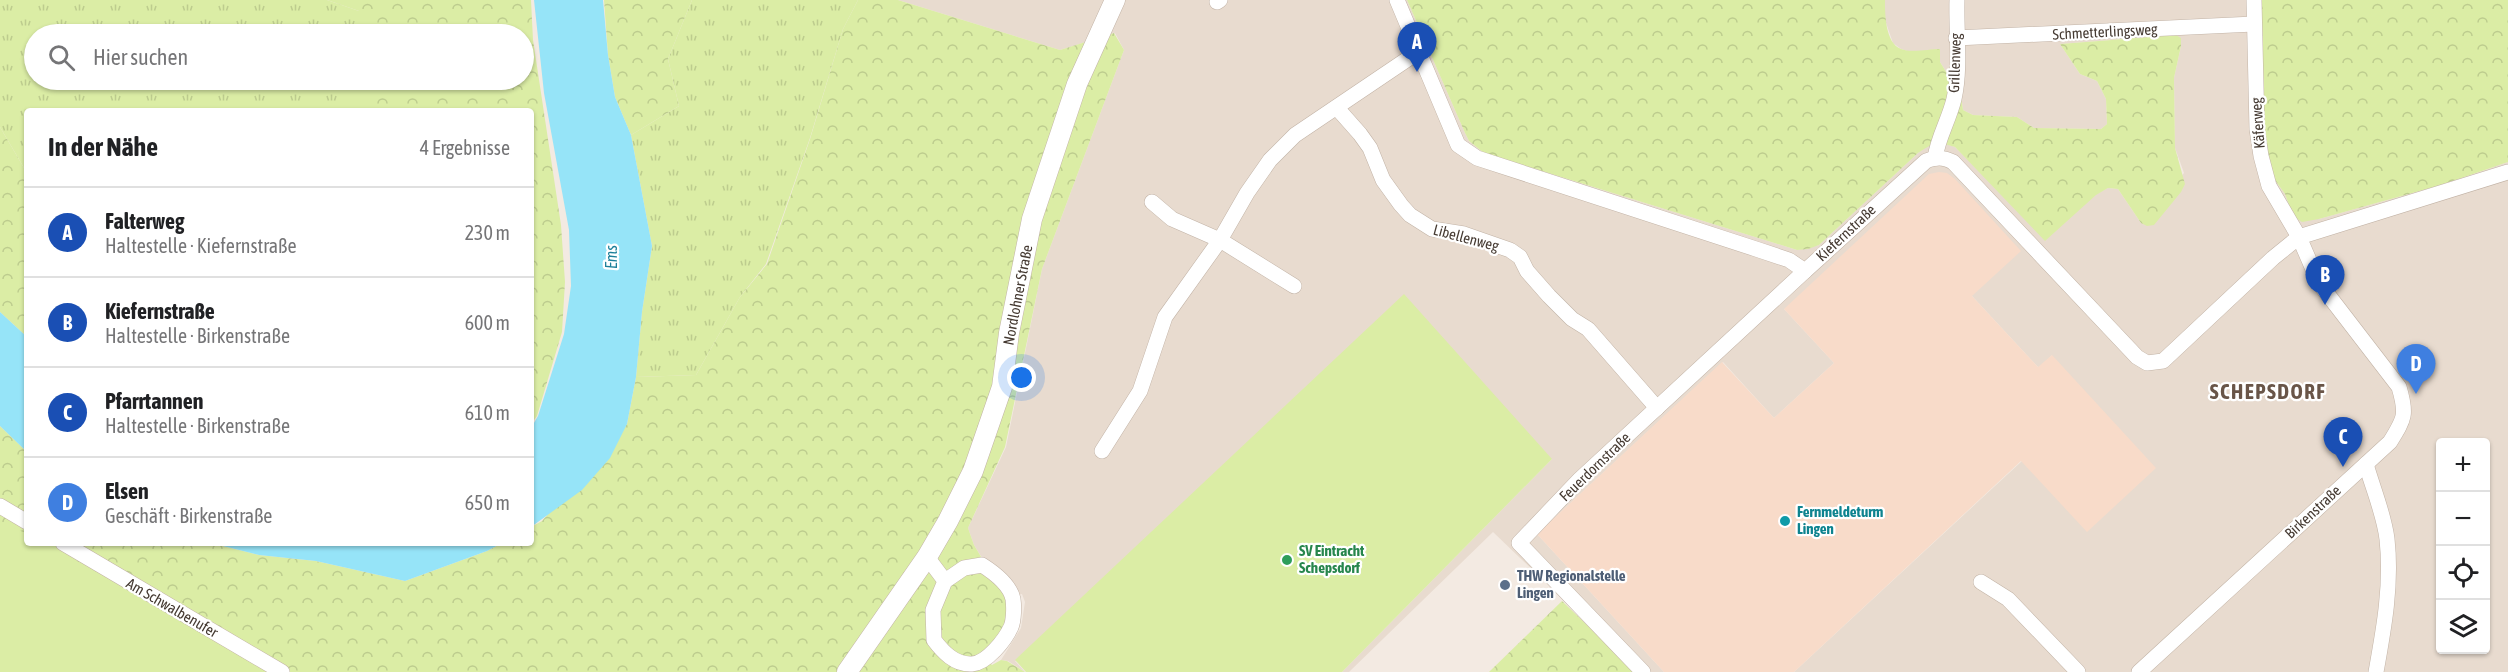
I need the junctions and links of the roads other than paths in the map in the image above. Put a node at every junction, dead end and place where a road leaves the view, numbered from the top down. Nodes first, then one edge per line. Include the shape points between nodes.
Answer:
1 (1115, 0) edge
2 (1397, 0) edge
3 (1957, 0) edge
4 (2253, 0) edge
5 (2254, 24) junction
6 (1956, 38) junction
7 (1418, 52) junction
8 (1337, 108) junction
9 (1935, 158) junction
10 (2508, 172) edge
11 (1152, 202) dead end
12 (2299, 237) junction
13 (1220, 240) junction
14 (1805, 271) junction
15 (1294, 286) dead end
16 (1657, 408) junction
17 (1102, 451) dead end
18 (2366, 464) junction
19 (0, 506) edge
20 (24, 520) edge
21 (68, 546) edge
22 (927, 557) junction
23 (945, 581) junction
24 (1981, 582) dead end
25 (282, 672) edge
26 (847, 672) edge
27 (1643, 672) edge
28 (2078, 672) edge
29 (2139, 672) edge
30 (2376, 672) edge

1 - 22 street, Nordlohner Straße via 1077,84 1032,219 1002,387 990,425 973,471
2 - 7 street, Kiefernstraße
3 - 6 street, Grillenweg
4 - 5 street, Käferweg
5 - 6 street, Schmetterlingsweg
5 - 12 street, Käferweg via 2261,156 2269,186
6 - 9 street, Grillenweg via 1954,99 1937,141
7 - 8 street
7 - 14 street, Kiefernstraße via 1458,145 1467,153 1769,253
8 - 13 street via 1281,147 1257,177
8 - 16 street, Libellenweg via 1370,148 1383,180 1410,215 1432,229 1464,234 1520,257 1549,296 1588,329
9 - 12 street via 1953,162 2146,363 2163,361
9 - 14 street, Kiefernstraße via 1917,169
10 - 12 street
11 - 13 street via 1172,219
12 - 18 street, Birkenstraße via 2319,283 2399,387 2403,421
13 - 15 street
13 - 17 street via 1165,317 1140,391
14 - 16 street, Feuerdornstraße
16 - 27 street, Feuerdornstraße via 1580,479 1519,543
18 - 29 street, Birkenstraße
18 - 30 street via 2386,537 2389,566
19 - 20 street
21 - 25 street, Am Schwalbenufer
22 - 23 street
22 - 26 street, Nordlohner Straße
23 - 23 street via 933,610 934,640 954,660 979,663 1012,625 1013,597 982,565 964,568
24 - 28 street via 2008,599

